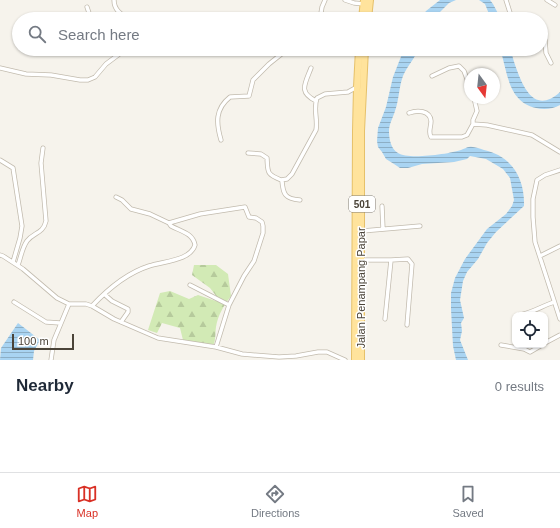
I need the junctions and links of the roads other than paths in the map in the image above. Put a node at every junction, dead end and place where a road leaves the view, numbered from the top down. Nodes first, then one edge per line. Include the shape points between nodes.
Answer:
1 (114, 0) edge
2 (325, 0) edge
3 (345, 0) edge
4 (370, 0) edge
5 (506, 0) edge
6 (547, 0) edge
7 (364, 2) edge
8 (555, 5) dead end
9 (87, 7) dead end
10 (89, 12) edge
11 (120, 12) edge
12 (321, 12) edge
13 (363, 12) edge
14 (369, 12) edge
15 (510, 12) edge
16 (117, 56) edge
17 (279, 56) edge
18 (359, 56) edge
19 (365, 56) edge
20 (548, 56) edge
21 (551, 63) dead end
22 (0, 68) edge
23 (311, 68) dead end
24 (464, 71) edge
25 (432, 76) dead end
26 (357, 87) junction
27 (316, 102) junction
28 (476, 104) edge
29 (409, 113) dead end
30 (473, 124) junction
31 (220, 140) dead end
32 (42, 148) dead end
33 (560, 152) edge
34 (248, 153) dead end
35 (0, 160) edge
36 (560, 170) edge
37 (282, 181) junction
38 (116, 197) dead end
39 (300, 200) dead end
40 (382, 206) dead end
41 (169, 223) junction
42 (420, 226) dead end
43 (383, 228) junction
44 (362, 231) junction
45 (560, 246) edge
46 (0, 255) edge
47 (540, 256) junction
48 (362, 260) junction
49 (391, 260) junction
50 (13, 262) junction
51 (18, 265) junction
52 (190, 285) dead end
53 (104, 294) junction
54 (14, 302) dead end
55 (554, 302) junction
56 (69, 304) junction
57 (229, 305) junction
58 (92, 306) junction
59 (532, 312) edge
60 (560, 319) edge
61 (385, 320) dead end
62 (121, 322) junction
63 (60, 323) junction
64 (407, 325) dead end
65 (560, 335) edge
66 (548, 341) edge
67 (501, 345) dead end
68 (216, 347) junction
69 (512, 347) edge
70 (518, 348) edge
71 (537, 348) edge
72 (251, 355) junction
73 (51, 360) edge
74 (249, 360) edge
75 (344, 360) edge
76 (355, 360) edge
77 (361, 360) edge

1 - 11 street
2 - 12 street
3 - 7 street via 354,3
4 - 14 main road
5 - 15 street
6 - 8 street
7 - 13 main road
9 - 10 street
16 - 22 street via 95,77 88,80 26,74
17 - 31 street via 253,80 249,96 230,97 221,106 217,121
18 - 26 main road, Jalan Penampang Papar / 501
19 - 44 main road, Jalan Penampang Papar / 501 via 361,131
20 - 21 street
23 - 27 street via 304,87 308,97
24 - 25 street via 459,66
26 - 27 street via 348,92 321,95
26 - 76 main road, Jalan Penampang Papar / 501
27 - 37 street via 315,132 292,174
28 - 30 street via 477,109
29 - 30 street via 420,111 429,116 431,137 459,138 465,136
30 - 33 street via 528,134
32 - 51 street via 45,225 26,243
34 - 37 street via 265,156 268,171
35 - 50 street via 13,168 22,226
36 - 47 street via 537,180 533,217 535,242
37 - 39 street via 286,195
38 - 41 street via 131,209
40 - 43 street
41 - 53 street via 192,237 195,245 191,252 142,268
41 - 57 street via 200,214 241,207 246,208 249,217 262,222 263,233 256,258
42 - 43 street
43 - 44 street
44 - 48 main road, Jalan Penampang Papar / 501
45 - 47 street
46 - 50 street
47 - 55 street
48 - 49 street
48 - 77 main road, Jalan Penampang Papar / 501
49 - 61 street
49 - 64 street via 408,259 412,264
50 - 51 street
51 - 56 street via 57,298
52 - 57 street
53 - 58 street
53 - 62 street via 112,301 128,308
54 - 63 street via 46,322
55 - 59 street
55 - 60 street
56 - 58 street
56 - 63 street
57 - 68 street
58 - 62 street
62 - 68 street via 162,339
63 - 73 street via 52,345
65 - 66 street
67 - 69 street
68 - 72 street
70 - 71 street via 530,352
72 - 74 street
72 - 75 street via 290,356 323,352

